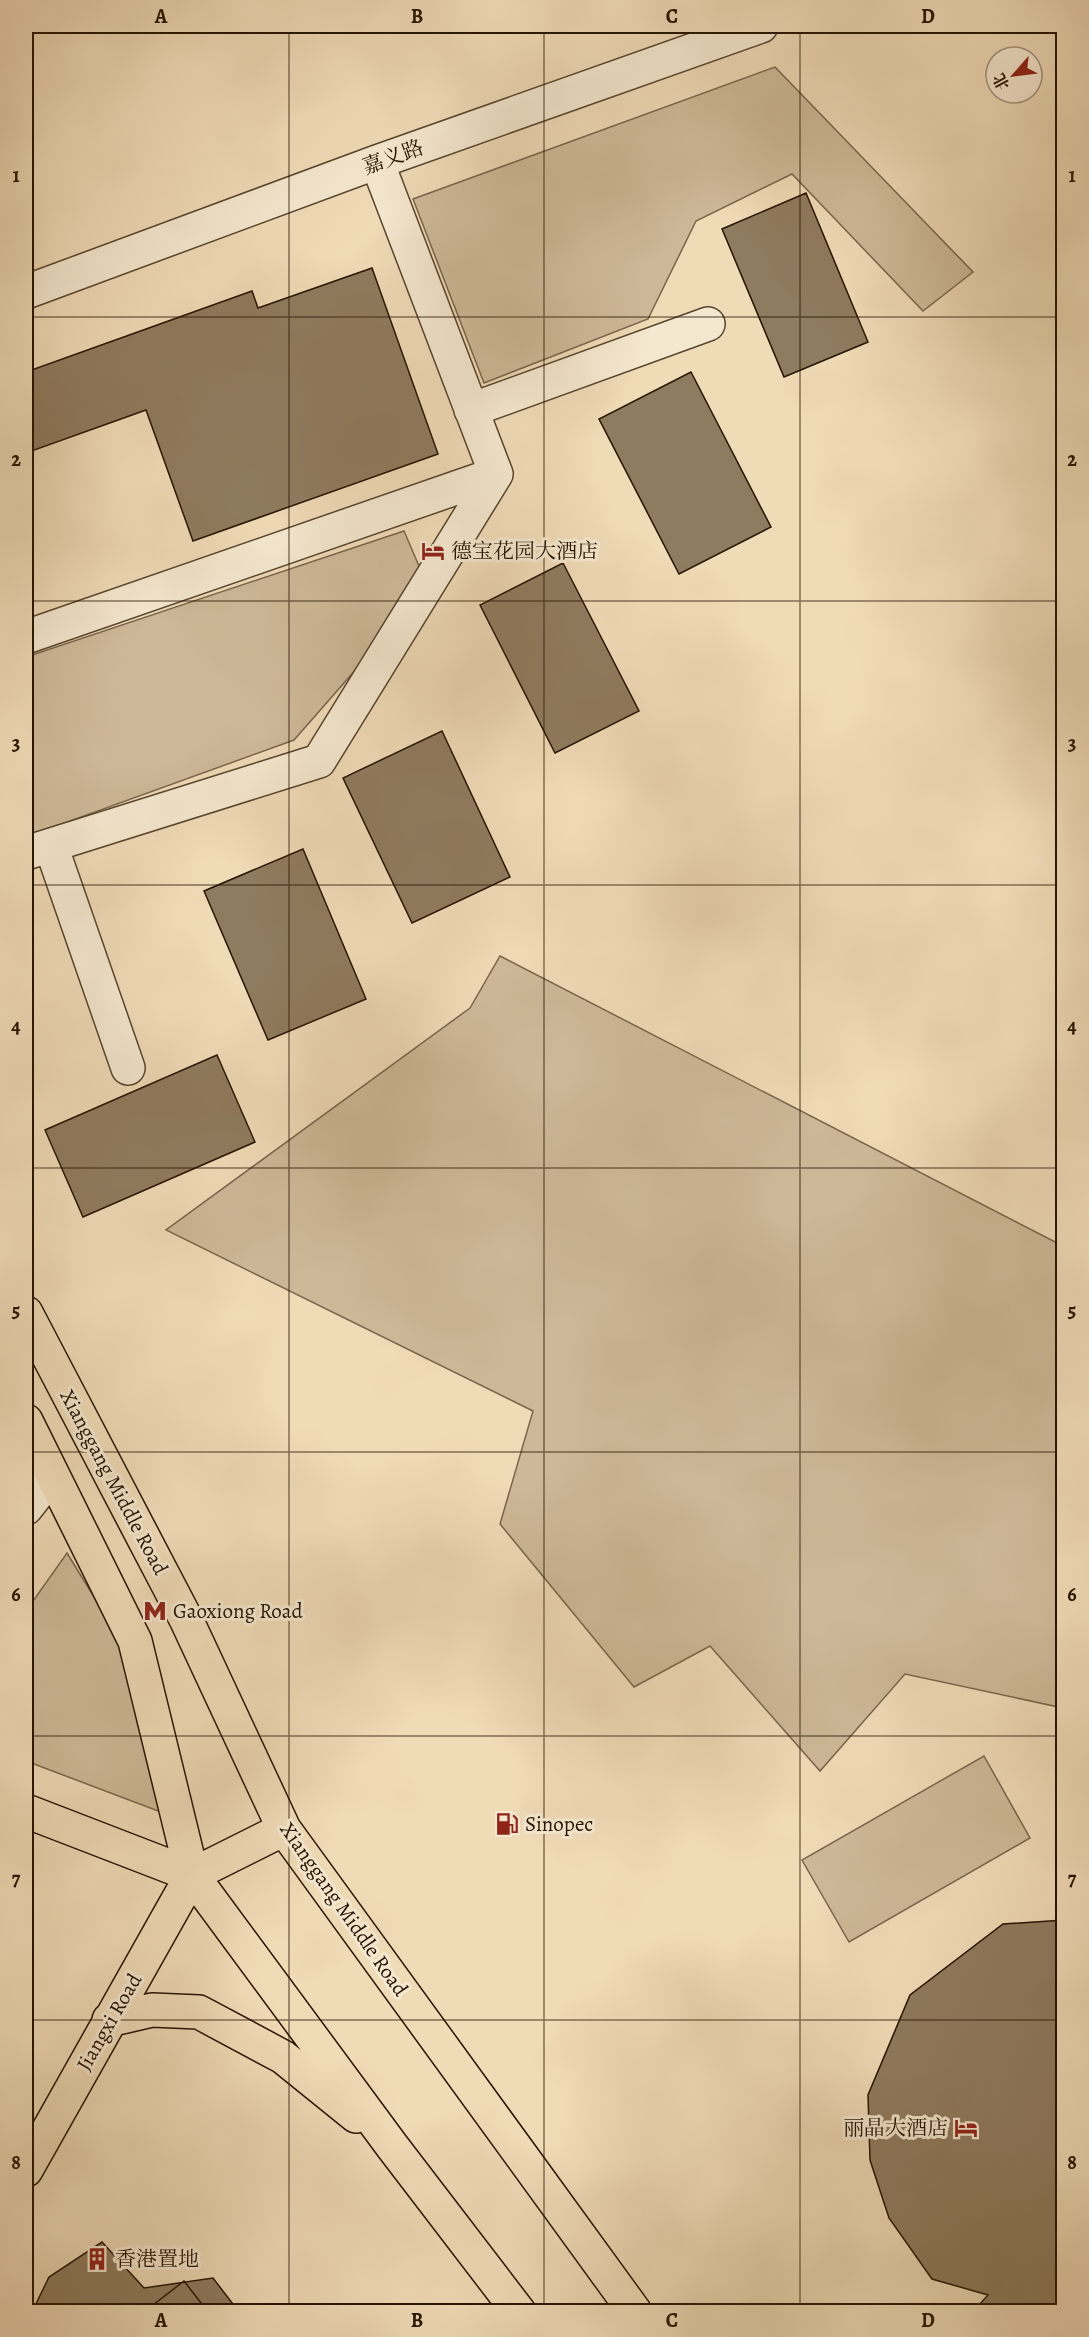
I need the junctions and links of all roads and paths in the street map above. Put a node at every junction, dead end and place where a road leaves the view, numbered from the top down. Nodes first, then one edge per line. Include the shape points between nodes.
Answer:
1 (761, 26) edge
2 (377, 162) junction
3 (26, 292) edge
4 (708, 324) dead end
5 (471, 410) junction
6 (496, 474) junction
7 (26, 637) edge
8 (38, 850) edge
9 (128, 1068) dead end
10 (26, 1313) edge
11 (26, 1421) edge
12 (52, 1474) junction
13 (26, 1508) edge
14 (26, 1811) edge
15 (284, 1829) junction
16 (192, 1875) junction
17 (109, 2020) junction
18 (392, 2146) junction
19 (26, 2170) edge
20 (519, 2312) edge
21 (635, 2312) edge

1 - 2 street, 嘉义路
2 - 3 street, 嘉义路
2 - 5 street
4 - 5 street
5 - 6 street
6 - 7 street
6 - 8 street via 319,761
8 - 9 street
10 - 15 main road, Xianggang Middle Road via 186,1620
11 - 12 main road
12 - 13 street
12 - 16 main road via 135,1641
14 - 16 main road
15 - 16 main road
15 - 21 main road, Xianggang Middle Road
16 - 17 main road, Jiangxi Road
16 - 18 main road
17 - 18 main road via 153,2010 199,2012 283,2057
17 - 19 main road, Jiangxi Road
18 - 20 main road

